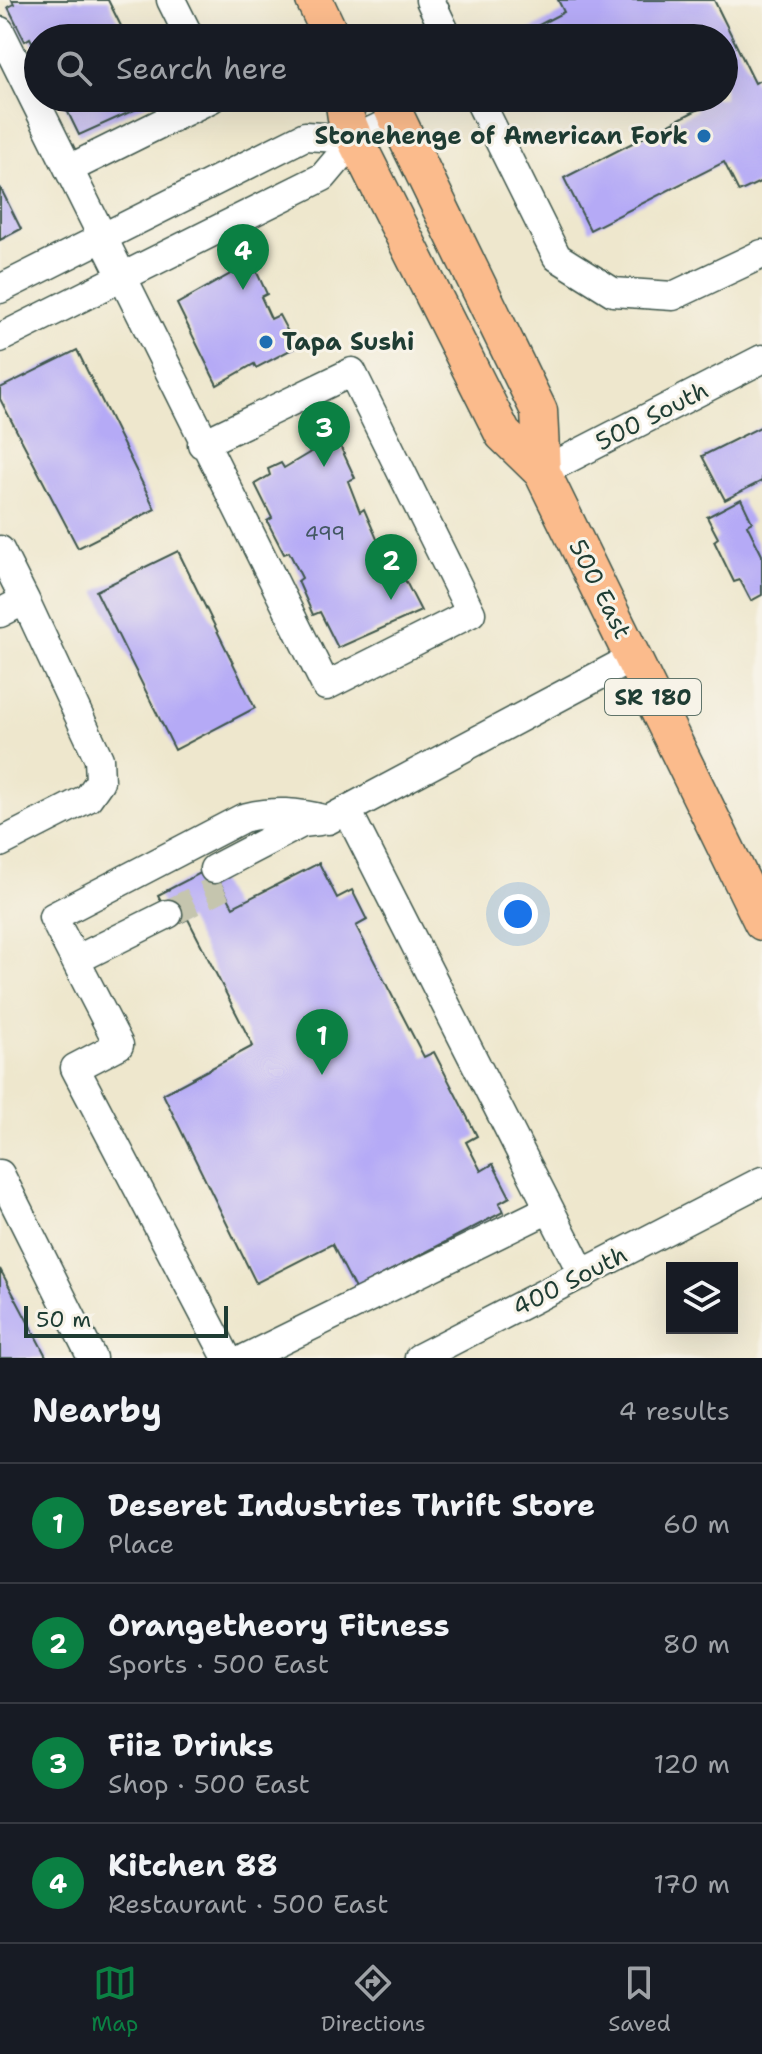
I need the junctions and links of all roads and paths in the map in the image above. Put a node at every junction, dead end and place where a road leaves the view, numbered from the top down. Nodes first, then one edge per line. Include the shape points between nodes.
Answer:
1 (171, 0) edge
2 (314, 0) edge
3 (430, 0) edge
4 (183, 24) edge
5 (325, 24) edge
6 (441, 24) edge
7 (0, 31) edge
8 (24, 79) edge
9 (40, 112) edge
10 (184, 112) edge
11 (345, 112) edge
12 (387, 112) edge
13 (394, 112) edge
14 (485, 112) edge
15 (355, 139) junction
16 (69, 169) junction
17 (101, 238) junction
18 (762, 254) edge
19 (120, 277) junction
20 (0, 289) edge
21 (0, 338) edge
22 (762, 359) edge
23 (202, 444) junction
24 (542, 472) junction
25 (0, 550) edge
26 (12, 606) edge
27 (634, 657) junction
28 (338, 815) junction
29 (0, 843) edge
30 (218, 877) tunnel mouth
31 (164, 905) tunnel mouth
32 (762, 922) edge
33 (71, 951) junction
34 (0, 1174) edge
35 (762, 1181) edge
36 (549, 1209) junction
37 (583, 1275) junction
38 (92, 1358) edge
39 (227, 1358) edge
40 (246, 1358) edge
41 (419, 1358) edge

1 - 4 street
2 - 5 main road
3 - 6 street
7 - 8 street
9 - 16 street
10 - 16 street
11 - 15 main road, 500 East / SR 180
12 - 15 street
13 - 24 main road, 500 East / SR 180 via 539,411
14 - 18 street via 557,257 613,292 673,296
15 - 17 street via 305,136
15 - 19 street via 323,177
15 - 24 main road, 500 East / SR 180 via 503,434
16 - 17 street
17 - 19 street
17 - 20 street
19 - 21 street
19 - 23 street
22 - 24 street, 500 South
23 - 23 street via 326,686 471,613 352,372
24 - 27 main road, 500 East / SR 180
25 - 26 street
26 - 29 street via 99,759 100,781 88,798
27 - 28 street
27 - 32 main road, 500 East / SR 180
28 - 30 street via 310,839
28 - 33 street via 268,812 243,818 53,917
28 - 36 street
31 - 33 street
33 - 39 street via 119,1045 75,1068
34 - 38 street
35 - 37 street, 400 South
36 - 37 street
36 - 40 street
37 - 41 street, 400 South

